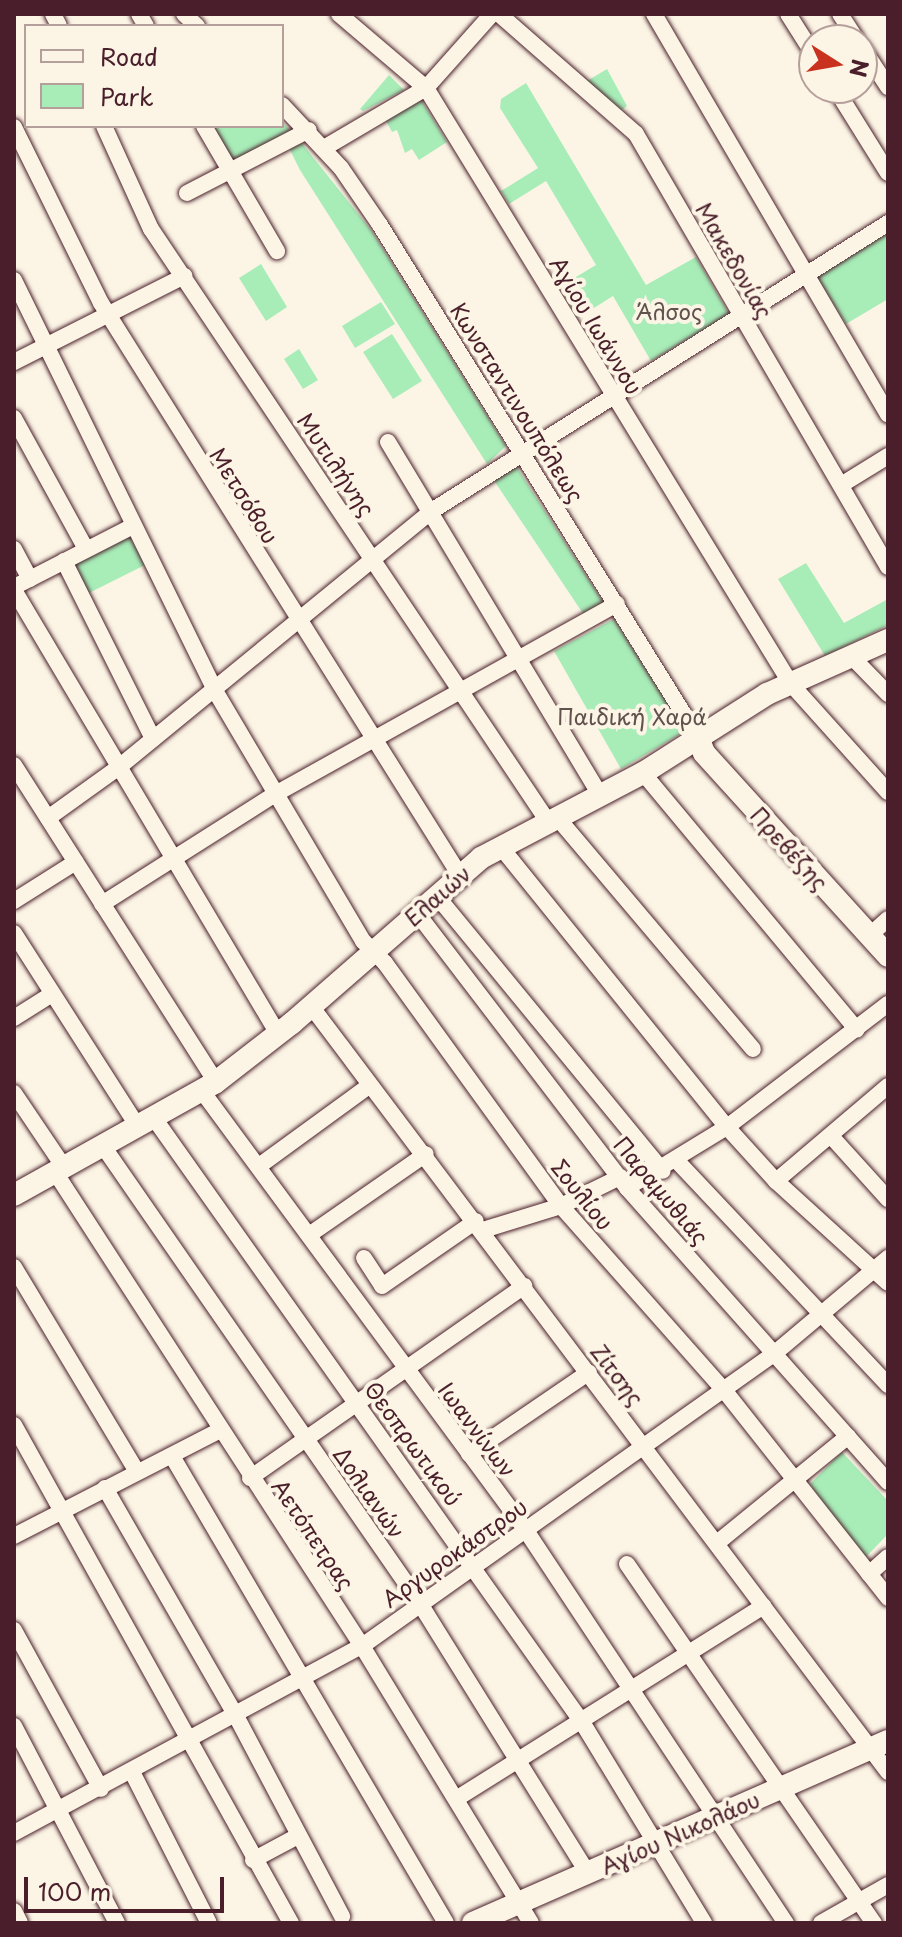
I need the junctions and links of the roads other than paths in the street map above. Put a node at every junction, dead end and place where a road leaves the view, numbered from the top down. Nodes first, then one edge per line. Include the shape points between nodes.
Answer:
1 (339, 14) edge
2 (492, 14) edge
3 (499, 14) edge
4 (654, 14) edge
5 (809, 14) edge
6 (791, 19) edge
7 (426, 88) junction
8 (845, 104) edge
9 (284, 107) edge
10 (14, 127) edge
11 (105, 128) edge
12 (205, 128) edge
13 (309, 130) junction
14 (324, 148) junction
15 (230, 170) junction
16 (888, 173) edge
17 (187, 193) dead end
18 (888, 223) edge
19 (277, 251) dead end
20 (805, 275) junction
21 (184, 276) junction
22 (14, 280) edge
23 (109, 315) junction
24 (741, 315) junction
25 (46, 346) junction
26 (14, 362) edge
27 (614, 395) junction
28 (888, 415) edge
29 (14, 418) edge
30 (388, 442) dead end
31 (523, 451) junction
32 (888, 456) edge
33 (841, 485) junction
34 (430, 512) junction
35 (133, 526) junction
36 (14, 549) edge
37 (86, 549) junction
38 (371, 556) junction
39 (64, 561) junction
40 (888, 567) edge
41 (30, 579) junction
42 (14, 588) edge
43 (617, 604) junction
44 (297, 619) junction
45 (888, 640) edge
46 (852, 657) junction
47 (520, 661) junction
48 (791, 684) junction
49 (214, 689) junction
50 (463, 692) junction
51 (888, 694) edge
52 (698, 737) junction
53 (153, 739) junction
54 (373, 740) junction
55 (14, 765) edge
56 (119, 767) junction
57 (643, 773) junction
58 (888, 792) edge
59 (277, 793) junction
60 (601, 796) junction
61 (48, 818) junction
62 (552, 818) junction
63 (500, 846) junction
64 (171, 858) junction
65 (76, 862) junction
66 (459, 874) junction
67 (436, 895) junction
68 (14, 901) edge
69 (102, 904) junction
70 (417, 913) junction
71 (888, 919) edge
72 (14, 933) edge
73 (869, 936) junction
74 (372, 951) junction
75 (888, 956) edge
76 (52, 994) junction
77 (888, 1004) edge
78 (311, 1006) junction
79 (14, 1018) edge
80 (857, 1030) junction
81 (278, 1034) junction
82 (753, 1049) dead end
83 (370, 1085) junction
84 (209, 1086) junction
85 (886, 1090) edge
86 (14, 1093) edge
87 (146, 1122) junction
88 (727, 1127) junction
89 (831, 1136) junction
90 (103, 1146) junction
91 (426, 1154) junction
92 (259, 1166) junction
93 (670, 1166) junction
94 (59, 1170) junction
95 (776, 1181) junction
96 (624, 1182) junction
97 (14, 1195) edge
98 (888, 1199) edge
99 (561, 1206) junction
100 (480, 1226) junction
101 (309, 1235) junction
102 (364, 1258) dead end
103 (888, 1258) edge
104 (14, 1267) edge
105 (873, 1271) junction
106 (888, 1283) edge
107 (524, 1286) junction
108 (823, 1312) junction
109 (775, 1353) junction
110 (407, 1372) junction
111 (589, 1372) junction
112 (888, 1385) edge
113 (724, 1390) junction
114 (361, 1404) junction
115 (14, 1425) edge
116 (218, 1431) junction
117 (848, 1436) junction
118 (309, 1441) junction
119 (642, 1444) junction
120 (469, 1454) junction
121 (172, 1456) junction
122 (137, 1472) junction
123 (250, 1478) junction
124 (798, 1481) junction
125 (888, 1482) edge
126 (105, 1488) junction
127 (64, 1510) junction
128 (525, 1529) junction
129 (14, 1536) edge
130 (717, 1543) junction
131 (888, 1557) edge
132 (627, 1564) dead end
133 (474, 1565) junction
134 (869, 1574) junction
135 (888, 1598) edge
136 (419, 1602) junction
137 (764, 1606) junction
138 (14, 1630) edge
139 (362, 1646) junction
140 (689, 1656) junction
141 (303, 1677) junction
142 (632, 1690) junction
143 (235, 1714) junction
144 (582, 1722) junction
145 (14, 1726) edge
146 (188, 1738) junction
147 (879, 1745) edge
148 (518, 1764) junction
149 (132, 1772) junction
150 (888, 1772) edge
151 (783, 1787) junction
152 (101, 1789) junction
153 (456, 1799) junction
154 (60, 1810) junction
155 (716, 1817) junction
156 (14, 1833) edge
157 (296, 1837) junction
158 (653, 1844) junction
159 (253, 1860) junction
160 (588, 1873) junction
161 (888, 1885) edge
162 (518, 1903) junction
163 (860, 1903) junction
164 (14, 1911) edge
165 (342, 1916) dead end
166 (20, 1923) edge
167 (117, 1923) edge
168 (209, 1923) edge
169 (291, 1923) edge
170 (446, 1923) edge
171 (473, 1923) edge
172 (531, 1923) edge
173 (704, 1923) edge
174 (786, 1923) edge
175 (821, 1923) edge
176 (874, 1923) edge

1 - 7 street, Αγίου Ιωάννου
2 - 7 street
3 - 24 street, Μακεδονίας via 626,120
4 - 20 street
5 - 6 street
7 - 14 street
7 - 27 street, Αγίου Ιωάννου
8 - 16 street
9 - 13 street, Κωνσταντινουπόλεως
10 - 23 street, Μετσόβου
11 - 21 street, Μυτιλήνης via 139,209
12 - 15 street
13 - 14 street, Κωνσταντινουπόλεως
13 - 15 street
14 - 31 street, Κωνσταντινουπόλεως via 380,225
15 - 17 street
15 - 19 street
18 - 20 street
20 - 24 street
20 - 28 street
21 - 23 street
21 - 38 street, Μυτιλήνης
22 - 25 street, Σουλίου
23 - 25 street
23 - 44 street, Μετσόβου
24 - 27 street
24 - 33 street, Μακεδονίας
25 - 26 street
25 - 35 street, Σουλίου
27 - 31 street
27 - 48 street, Αγίου Ιωάννου
29 - 37 street
30 - 34 street
31 - 34 street
31 - 43 street, Κωνσταντινουπόλεως
32 - 33 street
33 - 40 street, Μακεδονίας
34 - 38 street
34 - 47 street
35 - 37 street
35 - 49 street, Σουλίου
36 - 41 street
37 - 39 street
38 - 44 street
38 - 50 street, Μυτιλήνης
39 - 41 street
39 - 53 street
41 - 42 street
42 - 56 street
43 - 47 street
43 - 52 street, Κωνσταντινουπόλεως
44 - 49 street
44 - 54 street, Μετσόβου
45 - 46 street, Ελαιών
46 - 48 street, Ελαιών
46 - 51 street
47 - 50 street
47 - 60 street
48 - 52 street, Ελαιών
48 - 58 street, Αγίου Ιωάννου
49 - 53 street
49 - 59 street, Σουλίου
50 - 54 street
50 - 62 street, Μυτιλήνης
52 - 57 street, Ελαιών
52 - 73 street, Πρεβέζης via 704,753
53 - 56 street
54 - 59 street
54 - 66 street, Μετσόβου
55 - 61 street, Ιωαννίνων
56 - 61 street
56 - 64 street
57 - 60 street, Ελαιών
57 - 80 street
59 - 64 street
59 - 74 street, Σουλίου
60 - 62 street, Ελαιών
61 - 65 street, Ιωαννίνων
62 - 63 street, Ελαιών
62 - 82 street, Μυτιλήνης
63 - 66 street, Ελαιών
63 - 88 street
64 - 69 street
64 - 81 street
65 - 68 street
65 - 69 street, Ιωαννίνων
66 - 67 street, Ελαιών
67 - 70 street, Ελαιών
67 - 93 street
69 - 84 street, Ιωαννίνων
70 - 74 street, Ελαιών
70 - 96 street, Παραμυθιάς
71 - 73 street
72 - 76 street, Θεσπρωτικού
73 - 75 street, Πρεβέζης
74 - 78 street, Ελαιών
74 - 99 street, Σουλίου
76 - 79 street
76 - 87 street, Θεσπρωτικού
77 - 80 street
78 - 81 street, Ελαιών
78 - 83 street, Ζίτσης
80 - 88 street
81 - 84 street, Ελαιών
83 - 91 street, Ζίτσης
83 - 92 street
84 - 87 street, Ελαιών
84 - 92 street, Ιωαννίνων
85 - 89 street
86 - 94 street, Αετόπετρας
87 - 90 street, Ελαιών
87 - 114 street, Θεσπρωτικού
88 - 93 street
88 - 95 street
89 - 95 street
89 - 98 street
90 - 94 street, Ελαιών
90 - 118 street, Δολιανών
91 - 100 street, Ζίτσης
91 - 101 street
92 - 101 street, Ιωαννίνων
93 - 96 street
93 - 108 street
94 - 97 street, Ελαιών
94 - 116 street, Αετόπετρας
95 - 105 street
96 - 99 street
96 - 109 street, Παραμυθιάς
99 - 100 street
99 - 113 street, Σουλίου
100 - 102 street via 382,1286
100 - 107 street, Ζίτσης
101 - 110 street, Ιωαννίνων
103 - 105 street, Αργυροκάστρου
104 - 122 street
105 - 106 street
105 - 108 street, Αργυροκάστρου
107 - 110 street
107 - 111 street, Ζίτσης
108 - 109 street, Αργυροκάστρου
108 - 112 street
109 - 113 street, Αργυροκάστρου
109 - 117 street, Παραμυθιάς
110 - 114 street
110 - 120 street, Ιωαννίνων
111 - 119 street, Ζίτσης
111 - 120 street
113 - 119 street, Αργυροκάστρου
113 - 124 street, Σουλίου
114 - 118 street
114 - 133 street, Θεσπρωτικού
115 - 127 street
116 - 121 street
116 - 123 street, Αετόπετρας
117 - 124 street
117 - 125 street, Παραμυθιάς
118 - 123 street
118 - 136 street, Δολιανών
119 - 128 street, Αργυροκάστρου
119 - 130 street, Ζίτσης
120 - 128 street, Ιωαννίνων
121 - 122 street
121 - 141 street
122 - 126 street
123 - 139 street, Αετόπετρας
124 - 130 street
124 - 134 street, Σουλίου
126 - 127 street
126 - 143 street
127 - 129 street
127 - 146 street
128 - 133 street, Αργυροκάστρου
128 - 142 street, Ιωαννίνων
130 - 137 street, Ζίτσης
131 - 134 street
132 - 140 street
133 - 136 street, Αργυροκάστρου
133 - 144 street, Θεσπρωτικού
134 - 135 street, Σουλίου
136 - 139 street, Αργυροκάστρου
136 - 148 street, Δολιανών
137 - 140 street
137 - 147 street, Ζίτσης
138 - 152 street
139 - 141 street, Αργυροκάστρου
139 - 153 street, Αετόπετρας
140 - 142 street
140 - 151 street
141 - 143 street, Αργυροκάστρου
141 - 170 street
142 - 144 street
142 - 155 street, Ιωαννίνων
143 - 146 street, Αργυροκάστρου
143 - 157 street
144 - 148 street
144 - 158 street, Θεσπρωτικού
145 - 154 street
146 - 149 street, Αργυροκάστρου
146 - 159 street
147 - 150 street, Ζίτσης
147 - 151 street, Αγίου Νικολάου
148 - 153 street
148 - 160 street, Δολιανών
149 - 152 street, Αργυροκάστρου
149 - 168 street
151 - 155 street, Αγίου Νικολάου
151 - 163 street
152 - 154 street, Αργυροκάστρου
153 - 162 street, Αετόπετρας
154 - 156 street, Αργυροκάστρου
154 - 167 street
155 - 158 street, Αγίου Νικολάου
155 - 174 street, Ιωαννίνων
157 - 159 street
157 - 165 street
158 - 160 street, Αγίου Νικολάου
158 - 173 street, Θεσπρωτικού
159 - 169 street
160 - 162 street, Αγίου Νικολάου
161 - 163 street
162 - 171 street, Αγίου Νικολάου
162 - 172 street, Αετόπετρας
163 - 175 street
163 - 176 street
164 - 166 street

